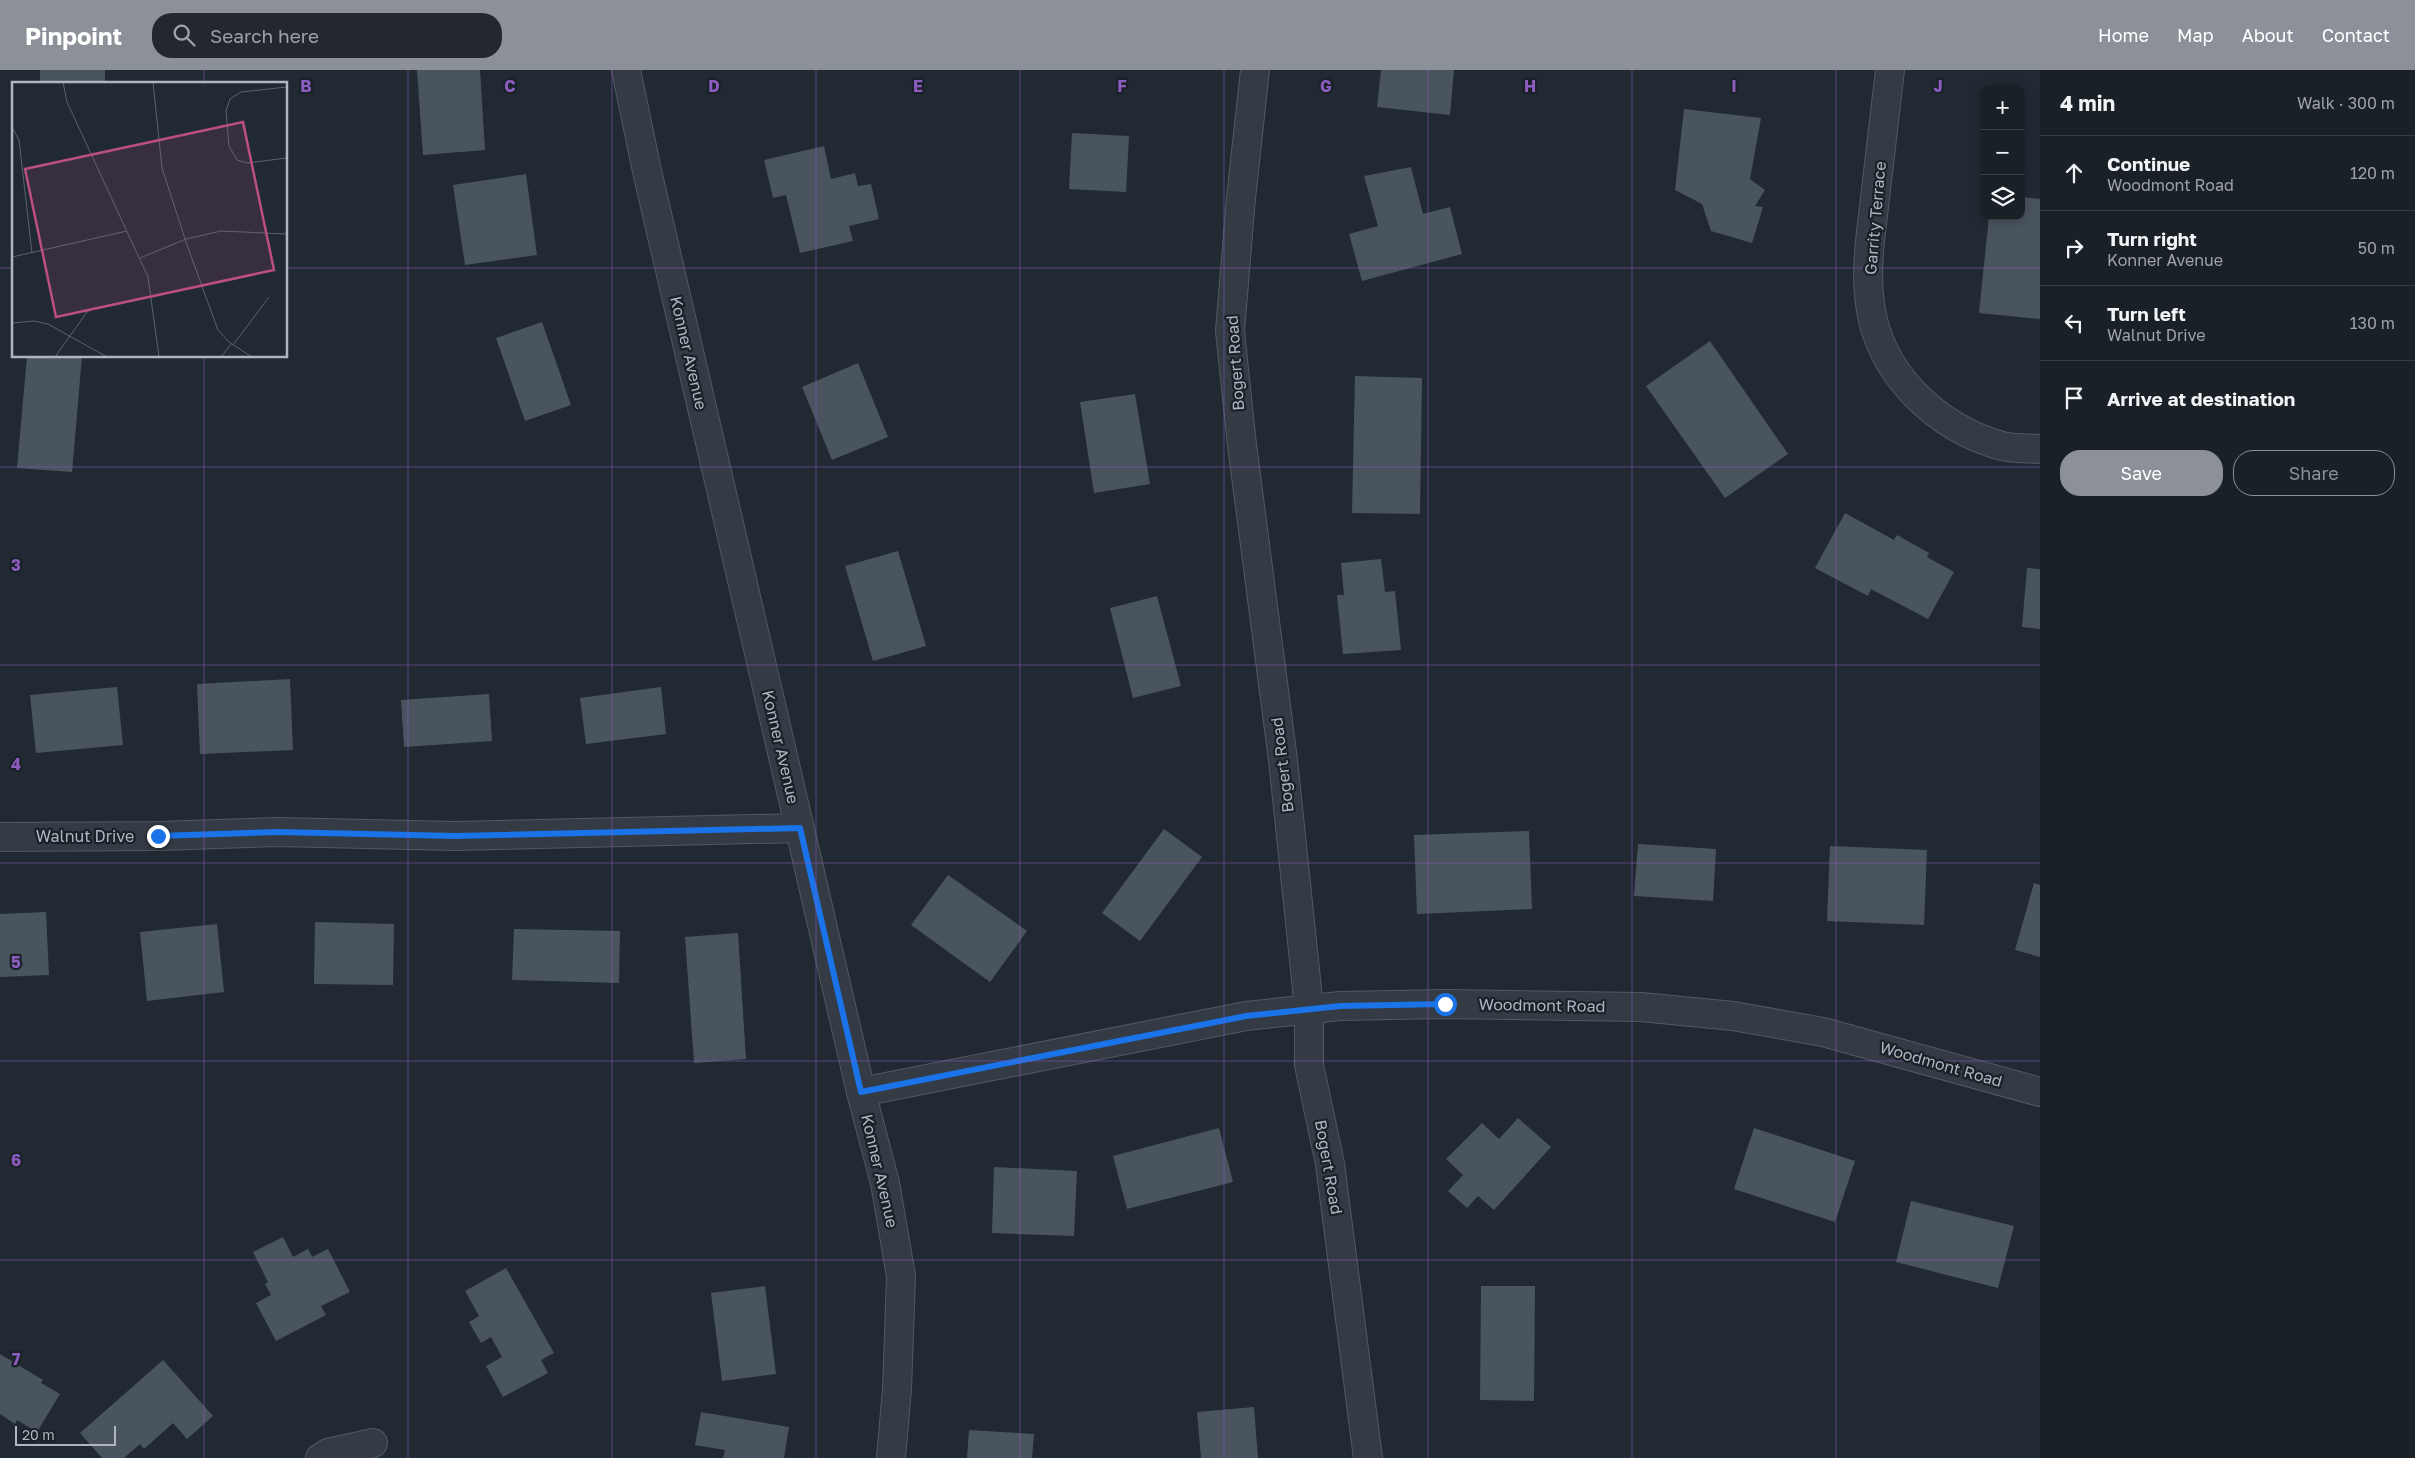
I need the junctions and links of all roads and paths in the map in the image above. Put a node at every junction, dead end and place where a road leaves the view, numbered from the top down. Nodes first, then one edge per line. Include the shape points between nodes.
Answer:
1 (626, 70) edge
2 (1255, 70) edge
3 (1890, 70) edge
4 (2040, 449) edge
5 (800, 828) junction
6 (0, 837) edge
7 (1309, 1008) junction
8 (861, 1092) junction
9 (2040, 1092) edge
10 (373, 1443) dead end
11 (320, 1458) edge
12 (891, 1458) edge
13 (1368, 1458) edge

1 - 5 street, Konner Avenue
2 - 7 street, Bogert Road via 1230,331 1283,760
3 - 4 street, Garrity Terrace via 1868,257 1870,304 1877,334 1894,368 1919,399 1941,418 1970,434 2004,446
5 - 6 street, Walnut Drive via 456,836 277,832
5 - 8 street, Konner Avenue
7 - 8 street, Woodmont Road via 1246,1016
7 - 9 street, Woodmont Road via 1445,1004 1641,1007 1733,1016 1823,1032
7 - 13 street, Bogert Road via 1309,1065 1330,1164
8 - 12 street, Konner Avenue via 885,1183 901,1276
10 - 11 street

